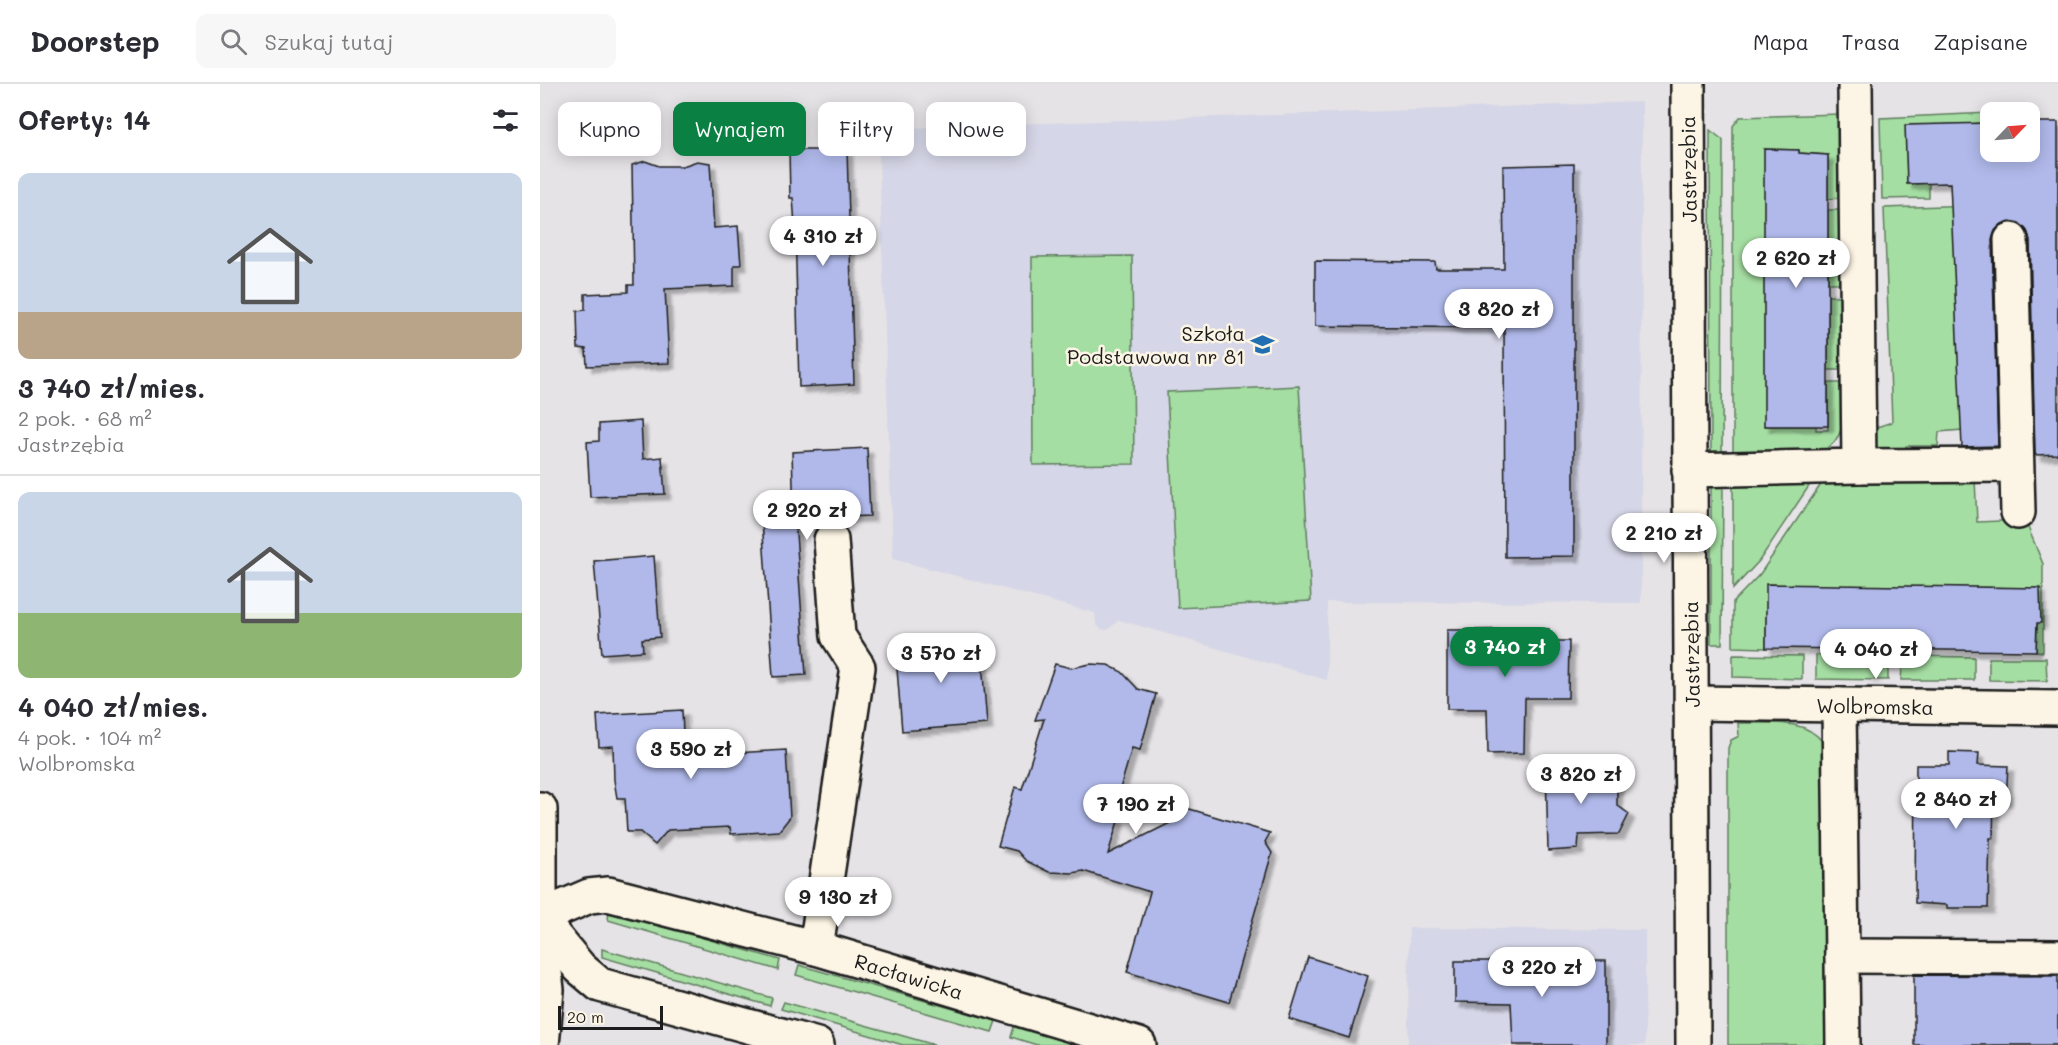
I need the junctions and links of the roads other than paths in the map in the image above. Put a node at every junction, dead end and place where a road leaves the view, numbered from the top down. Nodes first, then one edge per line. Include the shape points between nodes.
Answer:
1 (1688, 84) edge
2 (1855, 84) edge
3 (2011, 240) dead end
4 (2016, 465) junction
5 (1859, 466) junction
6 (1689, 470) junction
7 (2018, 512) dead end
8 (831, 540) dead end
9 (1692, 703) junction
10 (1839, 705) junction
11 (2058, 708) edge
12 (540, 809) edge
13 (540, 893) edge
14 (540, 918) edge
15 (540, 929) edge
16 (816, 948) junction
17 (1842, 956) junction
18 (2058, 957) edge
19 (542, 1045) edge
20 (817, 1045) edge
21 (1139, 1045) edge
22 (1693, 1045) edge
23 (1843, 1045) edge

1 - 6 street, Jastrzębia
2 - 5 street
3 - 4 street
4 - 5 street
4 - 7 street
5 - 6 street
6 - 9 street, Jastrzębia
8 - 16 street via 838,636 858,667
9 - 10 street, Wolbromska
9 - 22 street, Jastrzębia
10 - 11 street, Wolbromska
10 - 17 street
12 - 13 street
14 - 16 street, Racławicka via 589,896 608,894
14 - 20 street, Racławicka via 580,968 600,985
15 - 19 street via 547,990
16 - 21 street, Racławicka
17 - 18 street
17 - 23 street

